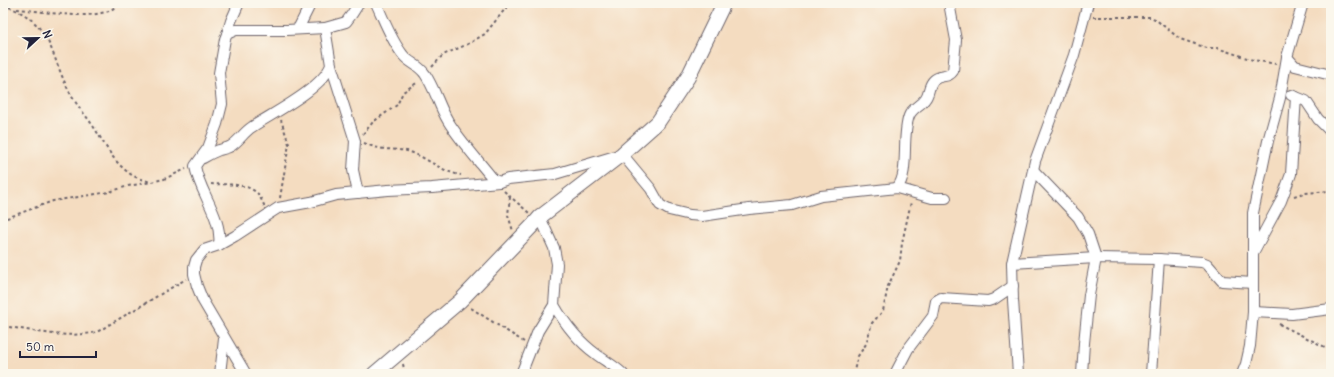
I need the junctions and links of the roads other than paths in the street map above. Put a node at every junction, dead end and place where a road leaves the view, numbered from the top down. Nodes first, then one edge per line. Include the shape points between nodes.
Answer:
1 (239, 3) edge
2 (311, 3) edge
3 (359, 3) edge
4 (376, 3) edge
5 (724, 3) edge
6 (949, 3) edge
7 (1088, 3) edge
8 (1303, 3) edge
9 (325, 28) junction
10 (298, 29) junction
11 (227, 34) junction
12 (1287, 62) junction
13 (331, 65) junction
14 (1331, 75) edge
15 (1281, 91) junction
16 (1296, 97) junction
17 (1331, 132) edge
18 (622, 154) junction
19 (199, 161) junction
20 (1033, 170) junction
21 (499, 182) junction
22 (896, 188) junction
23 (358, 193) junction
24 (946, 198) dead end
25 (537, 220) junction
26 (219, 245) junction
27 (1253, 253) junction
28 (1096, 258) junction
29 (1159, 259) junction
30 (1012, 263) junction
31 (1253, 283) junction
32 (1013, 286) junction
33 (554, 305) junction
34 (1331, 309) edge
35 (1253, 312) junction
36 (224, 339) junction
37 (220, 374) edge
38 (246, 374) edge
39 (374, 374) edge
40 (521, 374) edge
41 (623, 374) edge
42 (895, 374) edge
43 (1018, 374) edge
44 (1082, 374) edge
45 (1151, 374) edge
46 (1242, 374) edge

1 - 11 street
2 - 10 street
3 - 9 street via 346,22
4 - 21 street via 403,55 418,65 425,74 459,137 493,179
5 - 18 street via 688,77 658,122
6 - 22 street via 956,40 953,72 934,80 930,84 927,97 909,115 905,129 902,178
7 - 20 street via 1074,55
8 - 12 street
9 - 10 street
9 - 13 street
10 - 11 street via 236,30
11 - 19 street via 219,73 222,104 208,148
12 - 14 street
12 - 15 street
13 - 19 street via 329,71 299,98 250,128 231,146
13 - 23 street via 356,141 353,170
15 - 16 street
15 - 27 street via 1253,213
16 - 17 street via 1306,101
16 - 27 street via 1291,174 1281,201
18 - 21 street via 555,174
18 - 22 street via 651,189 660,205 690,215 702,216 792,205 821,196
18 - 25 street
19 - 26 street via 196,172 219,230
20 - 28 street via 1078,216 1088,234
20 - 30 street
21 - 23 street
22 - 24 street via 932,198
23 - 26 street via 336,195 278,208
25 - 33 street via 554,248 557,264
25 - 39 street via 460,301
26 - 36 street via 200,254 196,260 194,274 203,301
27 - 31 street
28 - 29 street
28 - 30 street
28 - 44 street via 1089,295
29 - 31 street via 1202,262 1222,281
29 - 45 street
30 - 32 street
31 - 35 street
32 - 42 street via 988,301 938,299 933,316 908,350
32 - 43 street
33 - 40 street via 538,331
33 - 41 street via 577,338
34 - 35 street via 1292,314
35 - 46 street via 1250,346
36 - 37 street
36 - 38 street

